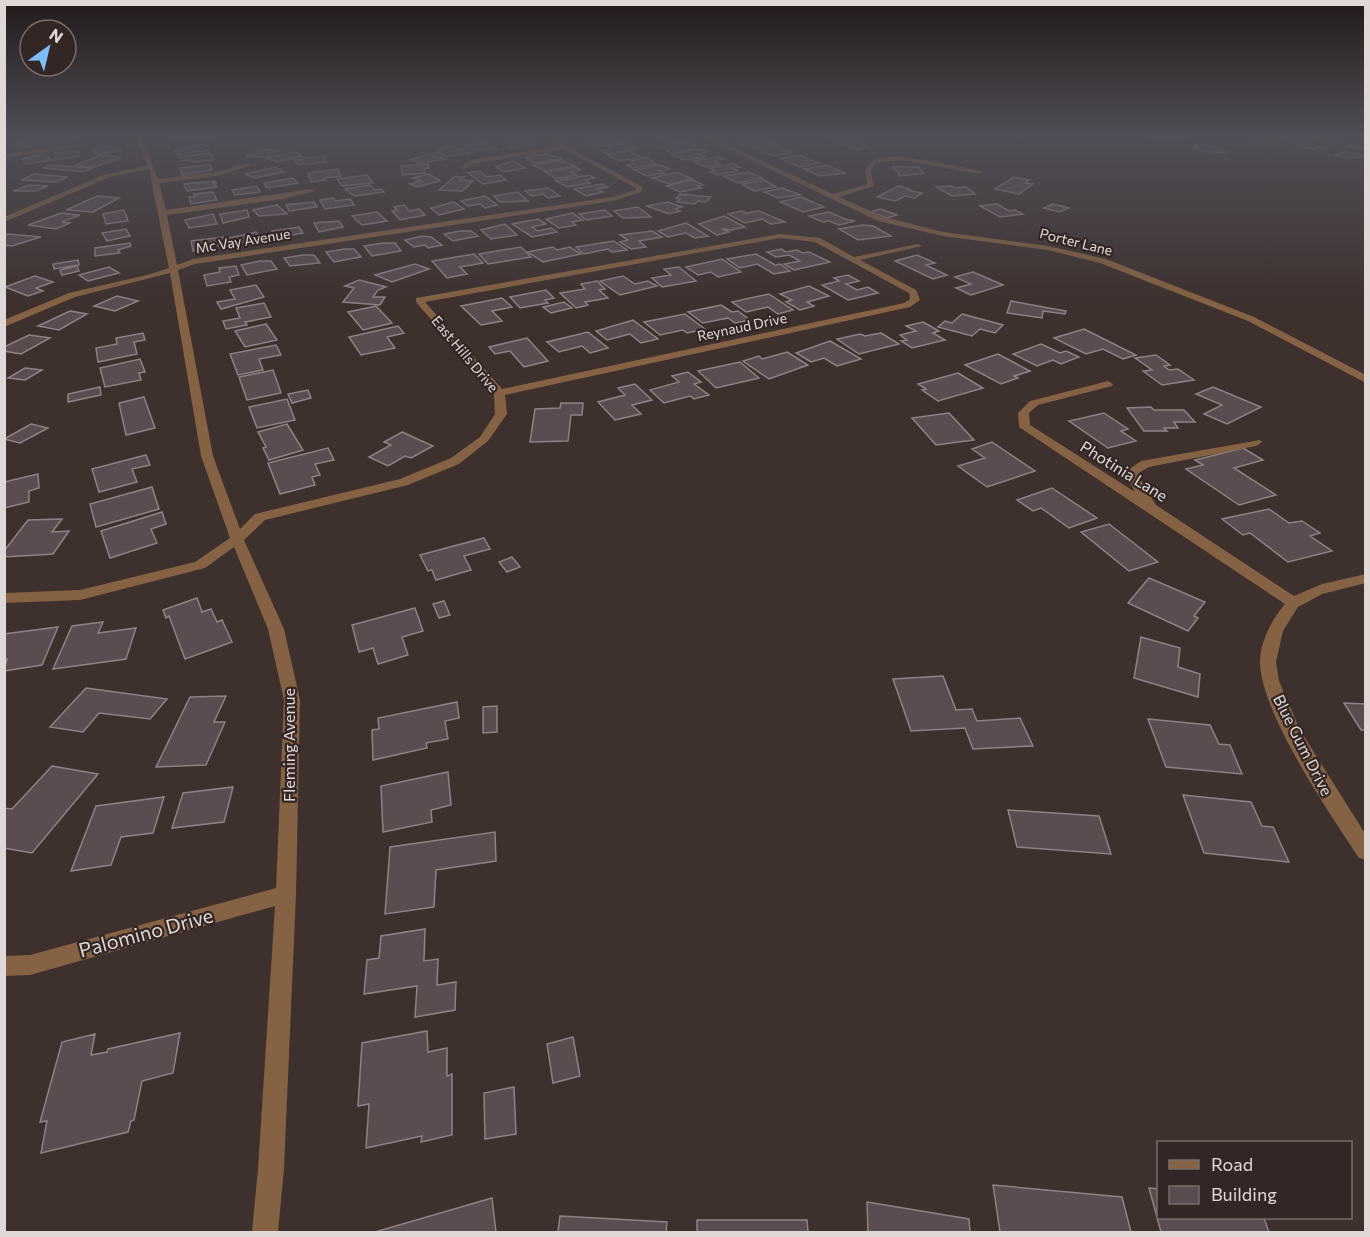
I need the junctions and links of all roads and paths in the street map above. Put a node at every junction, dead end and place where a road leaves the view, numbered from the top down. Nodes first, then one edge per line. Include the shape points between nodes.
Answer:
1 (65, 194) edge
2 (159, 194) edge
3 (298, 194) edge
4 (631, 194) edge
5 (829, 194) edge
6 (842, 194) edge
7 (834, 196) junction
8 (164, 213) junction
9 (4, 220) edge
10 (918, 246) dead end
11 (854, 259) junction
12 (172, 268) junction
13 (4, 324) edge
14 (1365, 380) edge
15 (1108, 384) dead end
16 (500, 393) junction
17 (1256, 442) dead end
18 (1151, 507) junction
19 (237, 538) junction
20 (1365, 578) edge
21 (4, 598) edge
22 (1294, 603) junction
23 (1365, 852) edge
24 (286, 894) junction
25 (4, 966) edge
26 (264, 1233) edge

1 - 9 street
2 - 8 street, Fleming Avenue
3 - 8 street
4 - 12 street, Mc Vay Avenue via 613,200 195,261
5 - 7 street, Porter Lane
6 - 7 street
7 - 14 street, Porter Lane via 880,219 943,234 1048,248 1103,261 1251,319
8 - 12 street, Fleming Avenue
10 - 11 street
11 - 16 street, Reynaud Drive via 914,292 915,300 907,305
11 - 16 street, East Hills Drive via 817,240 780,236 418,300
12 - 13 street, Mc Vay Avenue via 72,295
12 - 19 street, Fleming Avenue via 207,456
15 - 18 street, Photinia Lane via 1024,408 1024,428
16 - 19 street, East Hills Drive via 501,414 484,440 455,461 404,482 260,517
17 - 18 street via 1145,464 1134,470 1134,479
18 - 22 street, Photinia Lane
19 - 21 street, East Hills Drive via 200,565 80,595
19 - 24 street, Fleming Avenue via 276,629 292,699
20 - 22 street, Blue Gum Drive via 1321,590
22 - 23 street, Blue Gum Drive via 1275,630 1268,663 1278,703
24 - 25 street, Palomino Drive via 30,965
24 - 26 street, Fleming Avenue

